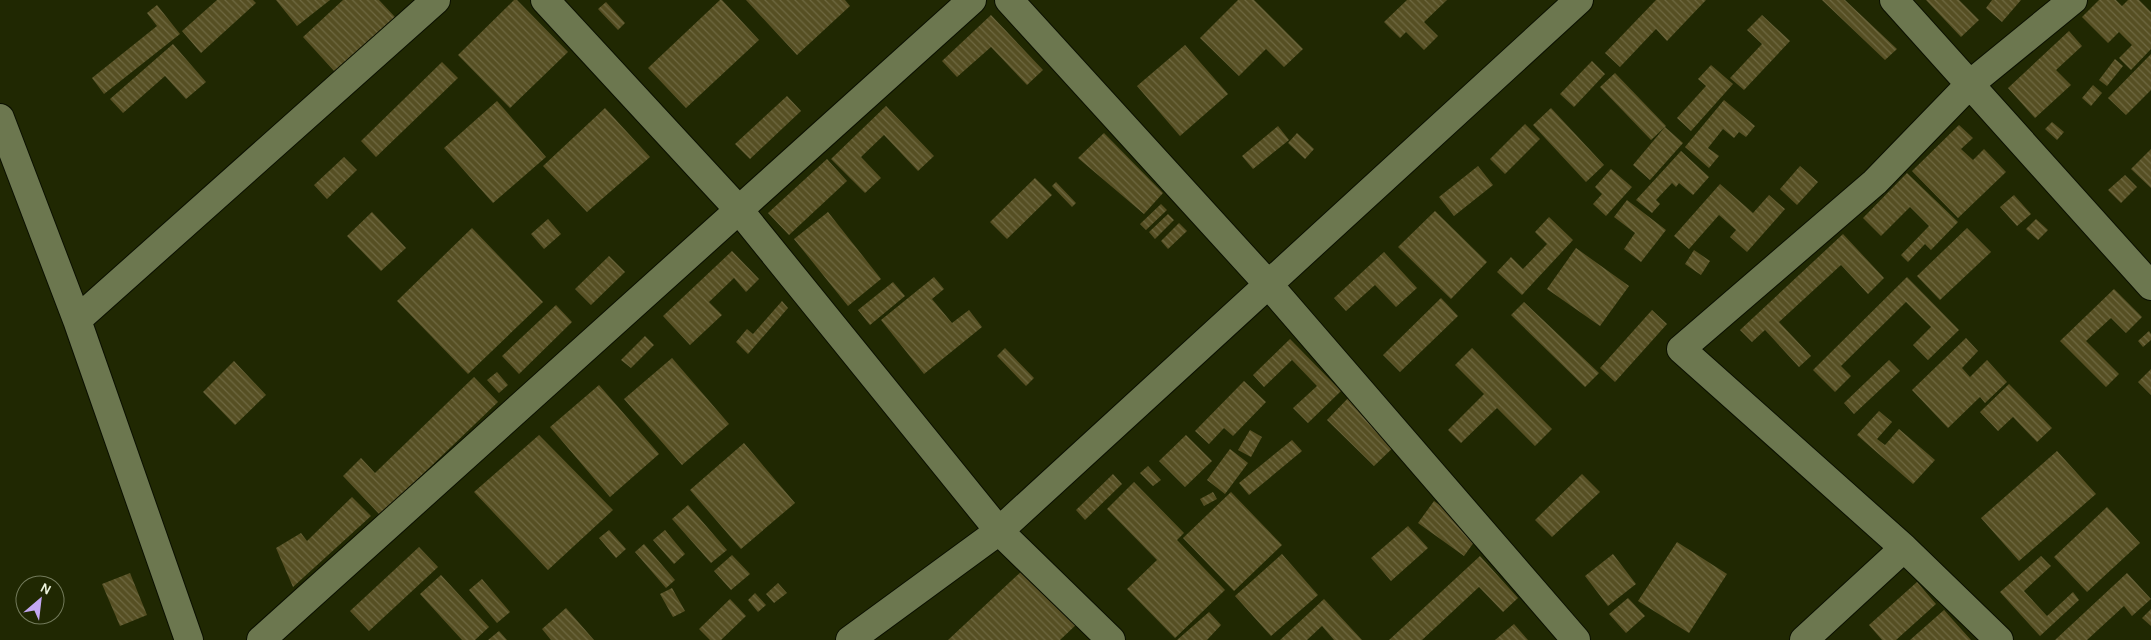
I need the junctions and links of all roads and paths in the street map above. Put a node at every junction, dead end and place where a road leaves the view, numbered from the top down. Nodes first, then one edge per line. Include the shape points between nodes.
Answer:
1 (436, 0) edge
2 (545, 0) edge
3 (972, 0) edge
4 (1009, 0) edge
5 (1579, 0) edge
6 (1894, 0) edge
7 (2073, 0) edge
8 (1970, 84) junction
9 (0, 118) edge
10 (739, 210) junction
11 (1268, 284) junction
12 (2151, 286) edge
13 (77, 320) junction
14 (999, 531) junction
15 (1904, 548) junction
16 (189, 640) edge
17 (261, 640) edge
18 (850, 640) edge
19 (1111, 640) edge
20 (1576, 640) edge
21 (1804, 640) edge
22 (1999, 640) edge

1 - 13 street
2 - 10 street
3 - 10 street
4 - 11 street
5 - 11 street
6 - 8 street
7 - 8 street
8 - 12 street
8 - 15 street via 1876,182 1681,349
9 - 13 street
10 - 14 street
10 - 17 street
11 - 14 street
11 - 20 street
13 - 16 street
14 - 18 street
14 - 19 street
15 - 21 street
15 - 22 street

